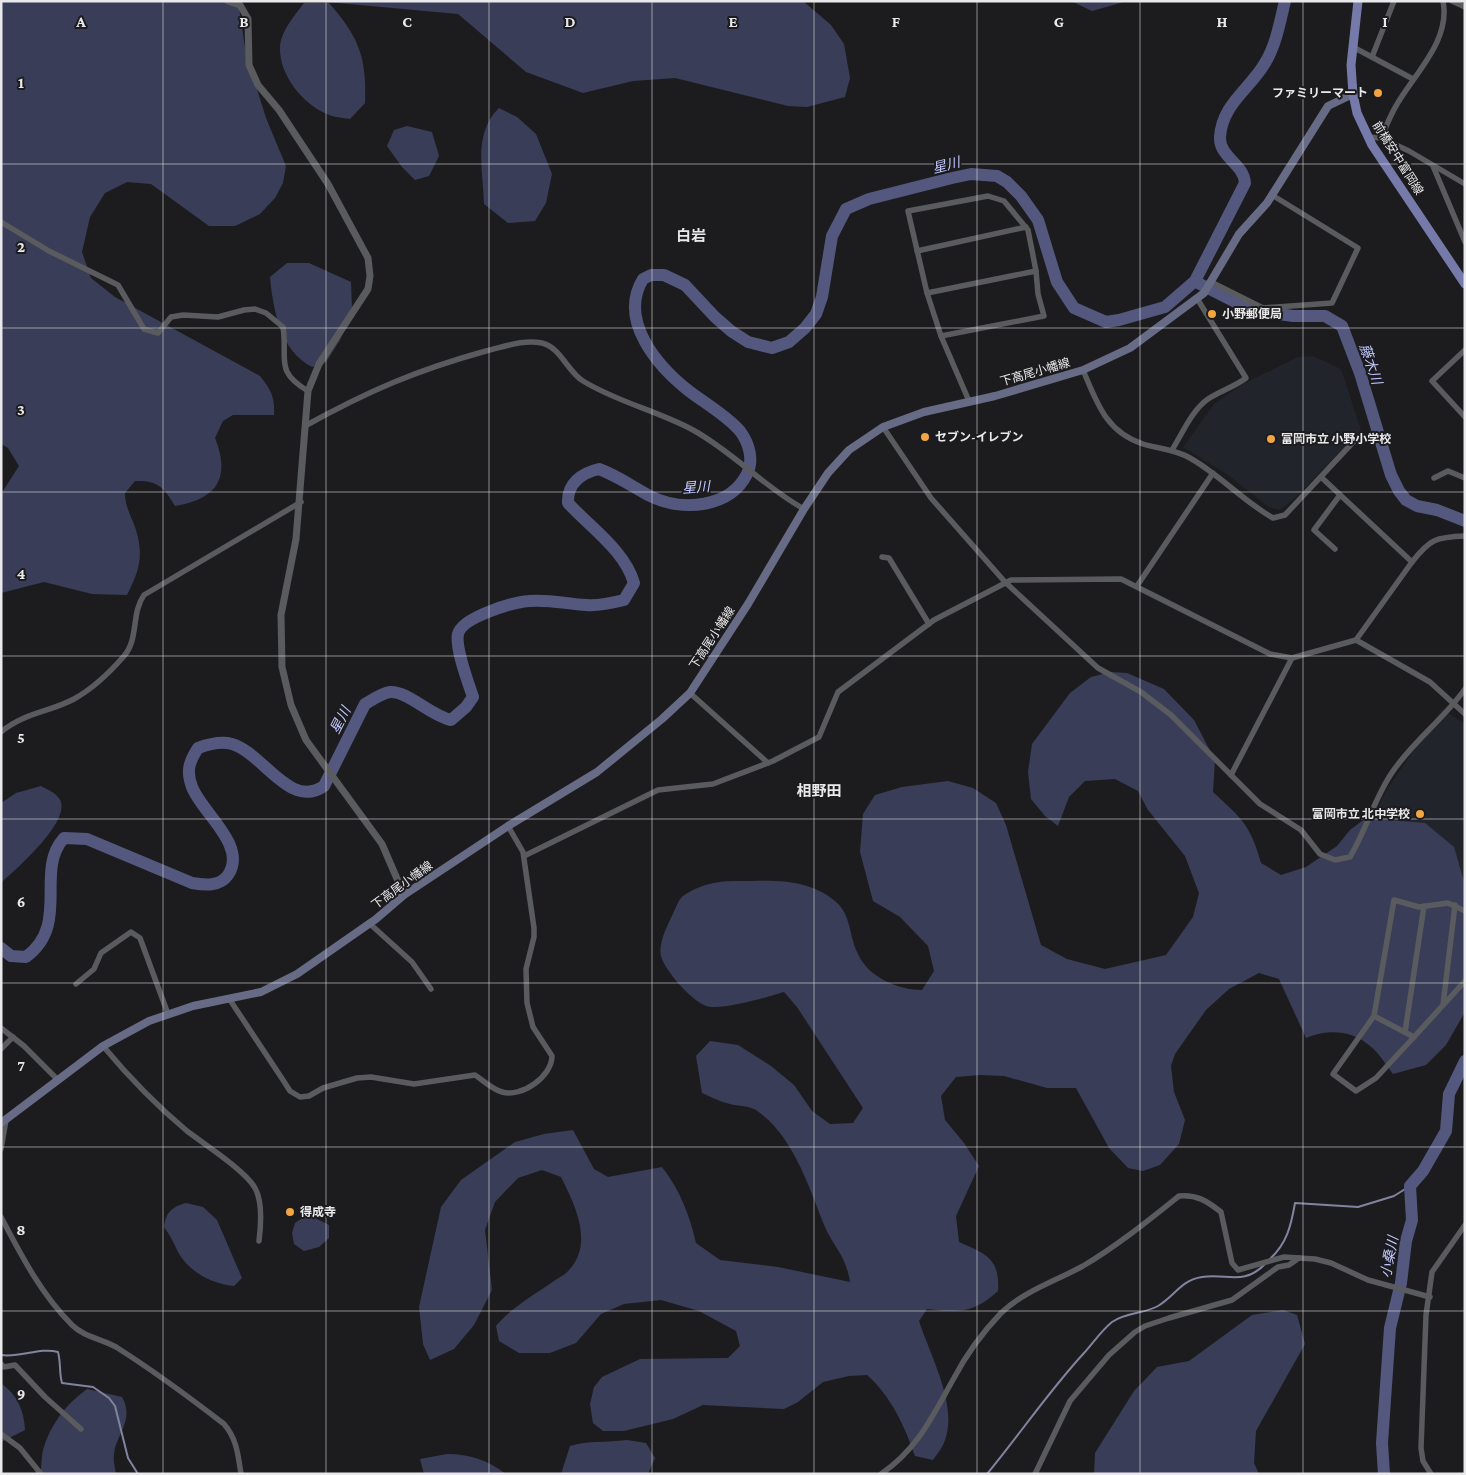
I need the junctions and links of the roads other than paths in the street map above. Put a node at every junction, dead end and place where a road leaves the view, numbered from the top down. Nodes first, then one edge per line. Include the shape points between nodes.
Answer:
1 (228, 1) edge
2 (1358, 1) edge
3 (1394, 1) edge
4 (1443, 1) edge
5 (1452, 1) edge
6 (1465, 7) edge
7 (1353, 47) junction
8 (1372, 57) junction
9 (1413, 79) junction
10 (1352, 94) junction
11 (1368, 136) junction
12 (1381, 138) junction
13 (1433, 166) junction
14 (1465, 184) edge
15 (1272, 195) junction
16 (1, 222) edge
17 (1026, 227) junction
18 (1465, 242) edge
19 (917, 251) junction
20 (1036, 270) junction
21 (1210, 283) junction
22 (1465, 284) edge
23 (926, 293) junction
24 (1198, 300) junction
25 (941, 336) junction
26 (1465, 350) edge
27 (1084, 370) junction
28 (308, 391) junction
29 (968, 401) junction
30 (1465, 417) edge
31 (305, 426) junction
32 (883, 427) junction
33 (1357, 438) dead end
34 (1172, 450) junction
35 (1213, 473) junction
36 (1321, 477) junction
37 (1434, 478) dead end
38 (1465, 478) edge
39 (1340, 496) junction
40 (301, 502) junction
41 (804, 509) junction
42 (1465, 536) edge
43 (1335, 549) dead end
44 (882, 557) dead end
45 (1412, 562) junction
46 (1005, 582) junction
47 (1137, 586) junction
48 (929, 624) junction
49 (1356, 640) junction
50 (1292, 658) junction
51 (1465, 689) edge
52 (690, 693) junction
53 (1453, 705) junction
54 (1465, 714) edge
55 (1, 732) edge
56 (768, 763) junction
57 (1231, 775) junction
58 (508, 826) junction
59 (524, 856) junction
60 (404, 895) junction
61 (1455, 905) junction
62 (1424, 906) junction
63 (1465, 911) edge
64 (369, 923) junction
65 (1465, 981) edge
66 (76, 984) dead end
67 (431, 989) dead end
68 (230, 1000) junction
69 (1443, 1005) junction
70 (168, 1014) junction
71 (1374, 1016) junction
72 (1, 1028) edge
73 (1404, 1032) junction
74 (13, 1037) junction
75 (1414, 1037) junction
76 (103, 1046) junction
77 (1, 1049) edge
78 (57, 1080) junction
79 (4, 1121) edge
80 (1, 1149) edge
81 (1, 1218) edge
82 (1465, 1225) edge
83 (259, 1241) dead end
84 (1299, 1258) junction
85 (1430, 1297) junction
86 (1, 1364) edge
87 (81, 1429) dead end
88 (1, 1434) edge
89 (41, 1474) edge
90 (241, 1474) edge
91 (881, 1474) edge
92 (1034, 1474) edge
93 (1431, 1474) edge

1 - 28 street via 240,5 248,19 248,65 258,85 279,110 328,184 368,258 368,289 319,364
2 - 7 main road, 前橋安中富岡線
3 - 8 street
4 - 9 street via 1445,12 1440,35
5 - 6 street
7 - 8 street
7 - 10 main road, 前橋安中富岡線
8 - 9 street
9 - 12 street
10 - 11 main road, 前橋安中富岡線
10 - 15 main road, 下高尾小幡線 via 1328,106
11 - 12 street
11 - 22 main road, 前橋安中富岡線
12 - 13 street
13 - 14 street
13 - 18 street
15 - 21 main road, 下高尾小幡線 via 1239,234
15 - 21 street via 1358,248 1332,303 1263,308
16 - 28 street via 49,251 118,285 142,326 152,333 158,333 168,319 176,316 218,317 250,309 266,313 283,327 284,363 289,376
17 - 19 street
17 - 19 street via 1004,201 988,196 908,211
17 - 20 street
19 - 23 street
20 - 23 street
20 - 25 street via 1044,316
21 - 24 main road, 下高尾小幡線
23 - 25 street
24 - 27 main road, 下高尾小幡線 via 1130,348
24 - 34 street via 1246,378 1207,400
25 - 29 street
26 - 30 street via 1432,381
27 - 29 main road, 下高尾小幡線
27 - 34 street via 1099,410 1110,424 1137,442
28 - 31 street
29 - 32 main road, 下高尾小幡線
31 - 40 street
31 - 41 street via 358,396 437,364 518,343 544,343 581,380 695,431
32 - 41 main road, 下高尾小幡線 via 850,450 828,473
32 - 46 street via 931,498
33 - 36 street
34 - 35 street
35 - 36 street via 1276,518 1284,515
35 - 47 street
36 - 39 street
37 - 38 street via 1448,471
39 - 43 street via 1314,530
39 - 45 street
40 - 55 street via 144,595 138,604 132,645 125,656 74,699 16,721
40 - 60 street via 281,615 282,667 291,705 306,740 382,844
41 - 52 main road, 下高尾小幡線
42 - 45 street via 1440,536 1423,548
44 - 48 street via 889,558
45 - 49 street
46 - 47 street via 1121,579
46 - 48 street
46 - 57 street via 1098,668 1141,692 1171,715
47 - 50 street via 1270,654
48 - 56 street via 838,692 819,737
49 - 50 street
49 - 53 street via 1430,682
50 - 57 street
51 - 53 street
52 - 56 street
52 - 58 main road, 下高尾小幡線 via 597,772
53 - 54 street
53 - 57 street via 1391,774 1352,854 1345,860 1320,854 1300,830 1260,804
56 - 59 street via 714,784 658,790
58 - 59 street
58 - 60 main road, 下高尾小幡線
59 - 68 street via 534,937 526,969 527,1003 533,1027 550,1050 552,1060 537,1082 527,1089 503,1093 475,1075 414,1084 364,1077 338,1082 300,1097 290,1090
60 - 64 main road, 下高尾小幡線
61 - 62 street
61 - 63 street
61 - 69 street
62 - 71 street via 1394,900
62 - 73 street
64 - 67 street via 412,962
64 - 68 main road, 下高尾小幡線 via 298,974 261,992
65 - 69 street
66 - 70 street via 94,968 101,953 131,932 140,938
68 - 70 main road, 下高尾小幡線
69 - 75 street
70 - 76 main road, 下高尾小幡線
71 - 73 street
71 - 75 street via 1333,1074 1356,1090 1376,1078
72 - 74 street
73 - 75 street
74 - 77 street
74 - 78 street
76 - 78 main road, 下高尾小幡線
76 - 83 street via 158,1105 255,1187 259,1199
78 - 79 main road, 下高尾小幡線
79 - 80 street
81 - 90 street via 26,1266 74,1326 113,1345 165,1379 233,1433
82 - 85 street via 1432,1272
84 - 85 street via 1331,1263 1368,1280
84 - 91 street via 1284,1257 1236,1270 1221,1212 1191,1194 1179,1196 1084,1265 1020,1297 1002,1312 954,1377 935,1415 917,1440 902,1458
84 - 92 street via 1278,1267 1232,1300 1152,1323 1135,1332 1109,1355 1070,1400
85 - 93 street via 1426,1315 1421,1437 1423,1461
86 - 87 street via 4,1367 15,1366
88 - 89 street via 20,1448

